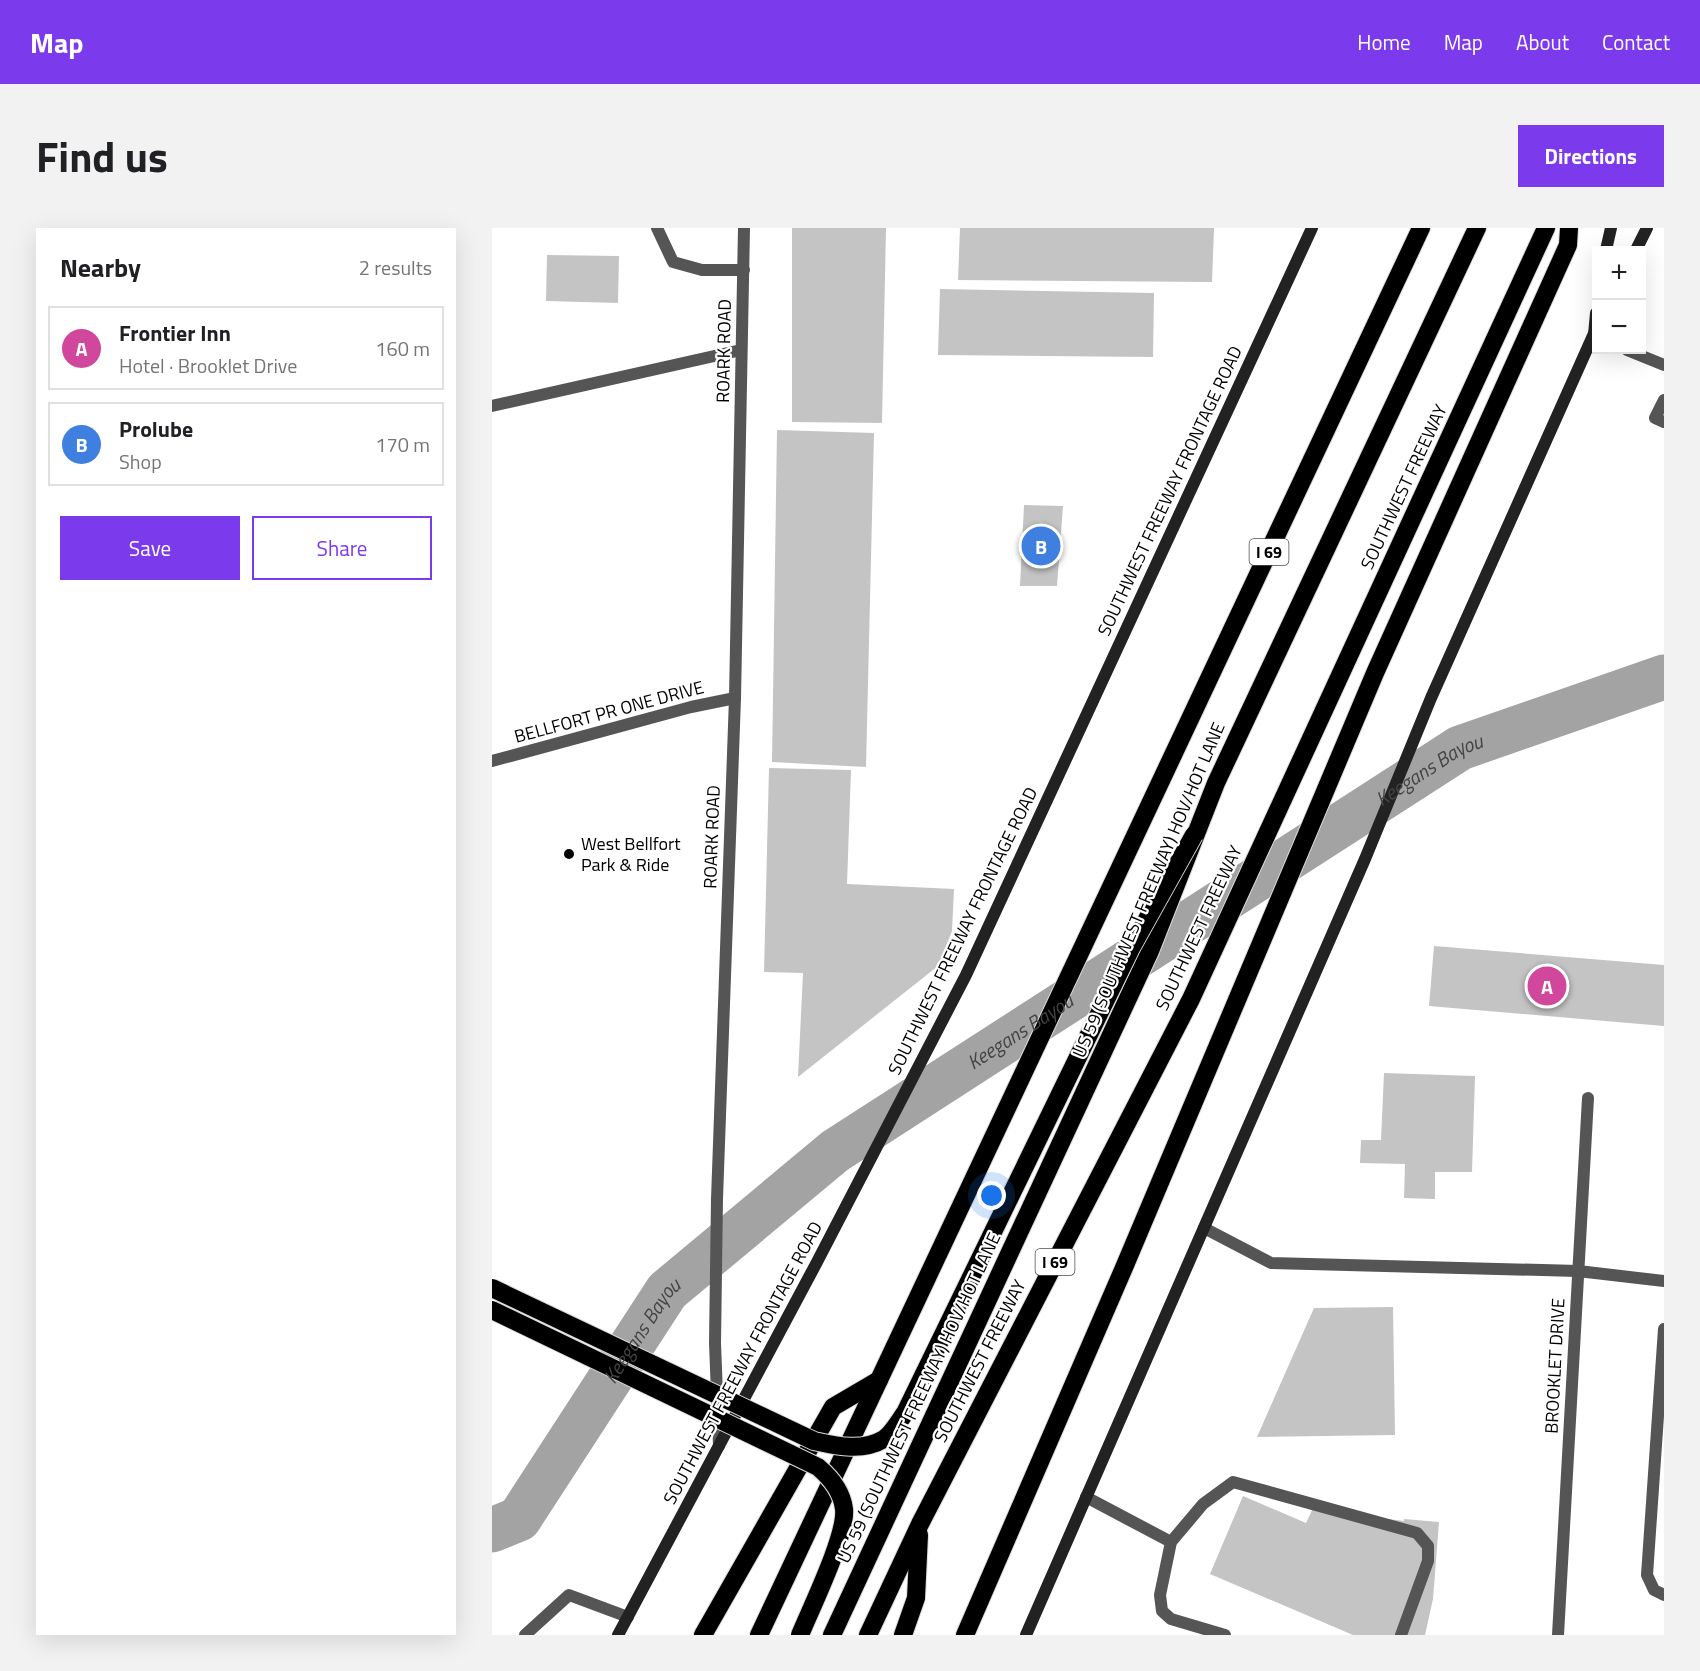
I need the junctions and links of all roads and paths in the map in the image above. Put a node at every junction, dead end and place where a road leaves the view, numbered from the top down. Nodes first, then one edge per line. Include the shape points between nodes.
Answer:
1 (657, 228) edge
2 (744, 228) edge
3 (1303, 228) edge
4 (1312, 228) edge
5 (1318, 228) edge
6 (1421, 228) edge
7 (1477, 228) edge
8 (1546, 228) edge
9 (1569, 228) edge
10 (1611, 228) edge
11 (1647, 228) edge
12 (1607, 246) edge
13 (1638, 246) edge
14 (1296, 264) junction
15 (744, 270) junction
16 (1592, 341) edge
17 (741, 350) junction
18 (1637, 354) edge
19 (1664, 365) edge
20 (1664, 400) edge
21 (492, 406) edge
22 (1664, 422) edge
23 (735, 698) junction
24 (492, 761) edge
25 (1194, 835) junction
26 (1588, 1098) dead end
27 (1204, 1228) junction
28 (1578, 1271) junction
29 (1664, 1281) edge
30 (492, 1288) edge
31 (492, 1310) edge
32 (1664, 1329) edge
33 (879, 1380) junction
34 (719, 1446) junction
35 (1086, 1497) junction
36 (920, 1524) junction
37 (1171, 1542) junction
38 (1664, 1594) edge
39 (628, 1617) junction
40 (525, 1635) edge
41 (618, 1635) edge
42 (703, 1635) edge
43 (759, 1635) edge
44 (800, 1635) edge
45 (832, 1635) edge
46 (868, 1635) edge
47 (903, 1635) edge
48 (965, 1635) edge
49 (1026, 1635) edge
50 (1225, 1635) edge
51 (1401, 1635) edge
52 (1558, 1635) edge

1 - 15 street via 673,262 702,270
2 - 15 street, ROARK ROAD
3 - 14 main road
4 - 14 main road, SOUTHWEST FREEWAY FRONTAGE ROAD
5 - 14 main road
6 - 33 highway, I 69
7 - 25 highway, US 59 (SOUTHWEST FREEWAY) HOV/HOT LANE
8 - 36 highway, SOUTHWEST FREEWAY / I 69 via 1191,999
9 - 48 highway via 1568,245 1375,673
10 - 12 main road
11 - 13 main road
14 - 34 main road, SOUTHWEST FREEWAY FRONTAGE ROAD via 966,975
15 - 17 street, ROARK ROAD
16 - 27 main road via 1431,698
17 - 21 street
17 - 23 street, ROARK ROAD
18 - 19 street
20 - 22 street via 1655,418
23 - 24 street, BELLFORT PR ONE DRIVE
23 - 34 street, ROARK ROAD via 717,1199 715,1343
25 - 30 highway, bridge via 1131,948 905,1413 886,1438 840,1447 814,1441
25 - 45 highway, US 59 (SOUTHWEST FREEWAY) HOV/HOT LANE, bridge via 1150,951
26 - 28 street, BROOKLET DRIVE
27 - 28 street via 1271,1263
27 - 35 main road
28 - 29 street
28 - 52 street, BROOKLET DRIVE
31 - 44 highway, bridge via 818,1467 828,1476 840,1493 844,1510 842,1530
32 - 38 street via 1647,1575 1654,1590
33 - 42 highway via 833,1407
33 - 43 highway, I 69
34 - 39 main road, SOUTHWEST FREEWAY FRONTAGE ROAD
35 - 37 street
35 - 49 main road
36 - 46 highway, SOUTHWEST FREEWAY / I 69
36 - 47 highway via 916,1598
37 - 50 street via 1160,1595 1162,1611 1171,1619
37 - 51 street via 1203,1504 1233,1482 1417,1533 1428,1546 1428,1560
39 - 40 street via 569,1595
39 - 41 main road, SOUTHWEST FREEWAY FRONTAGE ROAD

